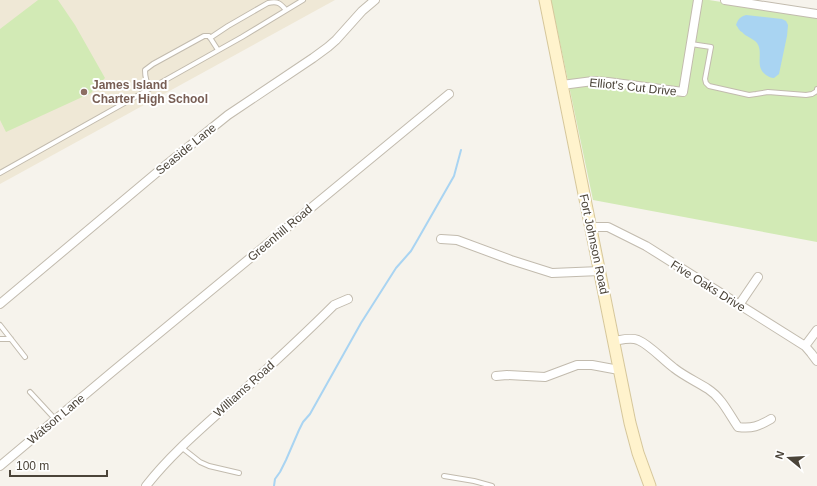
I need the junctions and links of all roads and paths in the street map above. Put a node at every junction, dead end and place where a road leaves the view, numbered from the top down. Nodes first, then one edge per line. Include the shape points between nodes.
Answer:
1 (303, 0) edge
2 (375, 0) edge
3 (545, 0) edge
4 (698, 0) edge
5 (725, 0) edge
6 (286, 10) junction
7 (817, 14) edge
8 (210, 38) junction
9 (690, 44) junction
10 (218, 50) junction
11 (562, 85) junction
12 (150, 88) junction
13 (817, 89) edge
14 (449, 94) dead end
15 (0, 173) edge
16 (591, 228) junction
17 (441, 239) dead end
18 (600, 271) junction
19 (758, 277) dead end
20 (348, 299) dead end
21 (0, 304) edge
22 (739, 305) junction
23 (0, 325) edge
24 (817, 330) edge
25 (0, 339) edge
26 (11, 339) junction
27 (614, 341) junction
28 (805, 346) junction
29 (25, 357) dead end
30 (817, 361) edge
31 (619, 370) junction
32 (112, 372) joint
33 (496, 376) dead end
34 (30, 392) dead end
35 (771, 419) dead end
36 (55, 420) junction
37 (181, 447) junction
38 (0, 466) edge
39 (239, 473) dead end
40 (444, 476) dead end
41 (146, 486) edge
42 (492, 486) edge
43 (650, 486) edge

1 - 6 lane
2 - 21 street, Seaside Lane via 336,40 228,115
3 - 11 main road, Fort Johnson Road
4 - 9 street, Elliot's Cut Drive
5 - 7 street
6 - 8 lane via 275,1 268,3
6 - 10 lane
8 - 10 lane
8 - 12 lane via 204,36 145,70
9 - 11 street, Elliot's Cut Drive via 683,92 593,81
9 - 13 lane via 711,47 705,79 709,86 749,95 768,92 806,95
10 - 12 lane
11 - 16 main road, Fort Johnson Road
12 - 15 lane
14 - 32 street, Greenhill Road
16 - 18 main road, Fort Johnson Road
16 - 22 street, Five Oaks Drive via 608,227 646,246
17 - 18 street via 457,240 552,273
18 - 27 main road, Fort Johnson Road
19 - 22 street
20 - 37 street, Williams Road via 334,305
22 - 28 street, Five Oaks Drive
23 - 26 lane
24 - 28 street
25 - 26 lane
26 - 29 lane
27 - 31 main road, Fort Johnson Road
27 - 35 street via 631,338 647,346 723,402 738,427 759,426
28 - 30 street, Five Oaks Drive
31 - 33 street via 577,365 546,377
31 - 43 main road, Fort Johnson Road via 631,427
32 - 36 street, Watson Lane
34 - 36 lane
36 - 38 street, Watson Lane
37 - 39 lane via 200,462
37 - 41 street, Williams Road
40 - 42 lane

